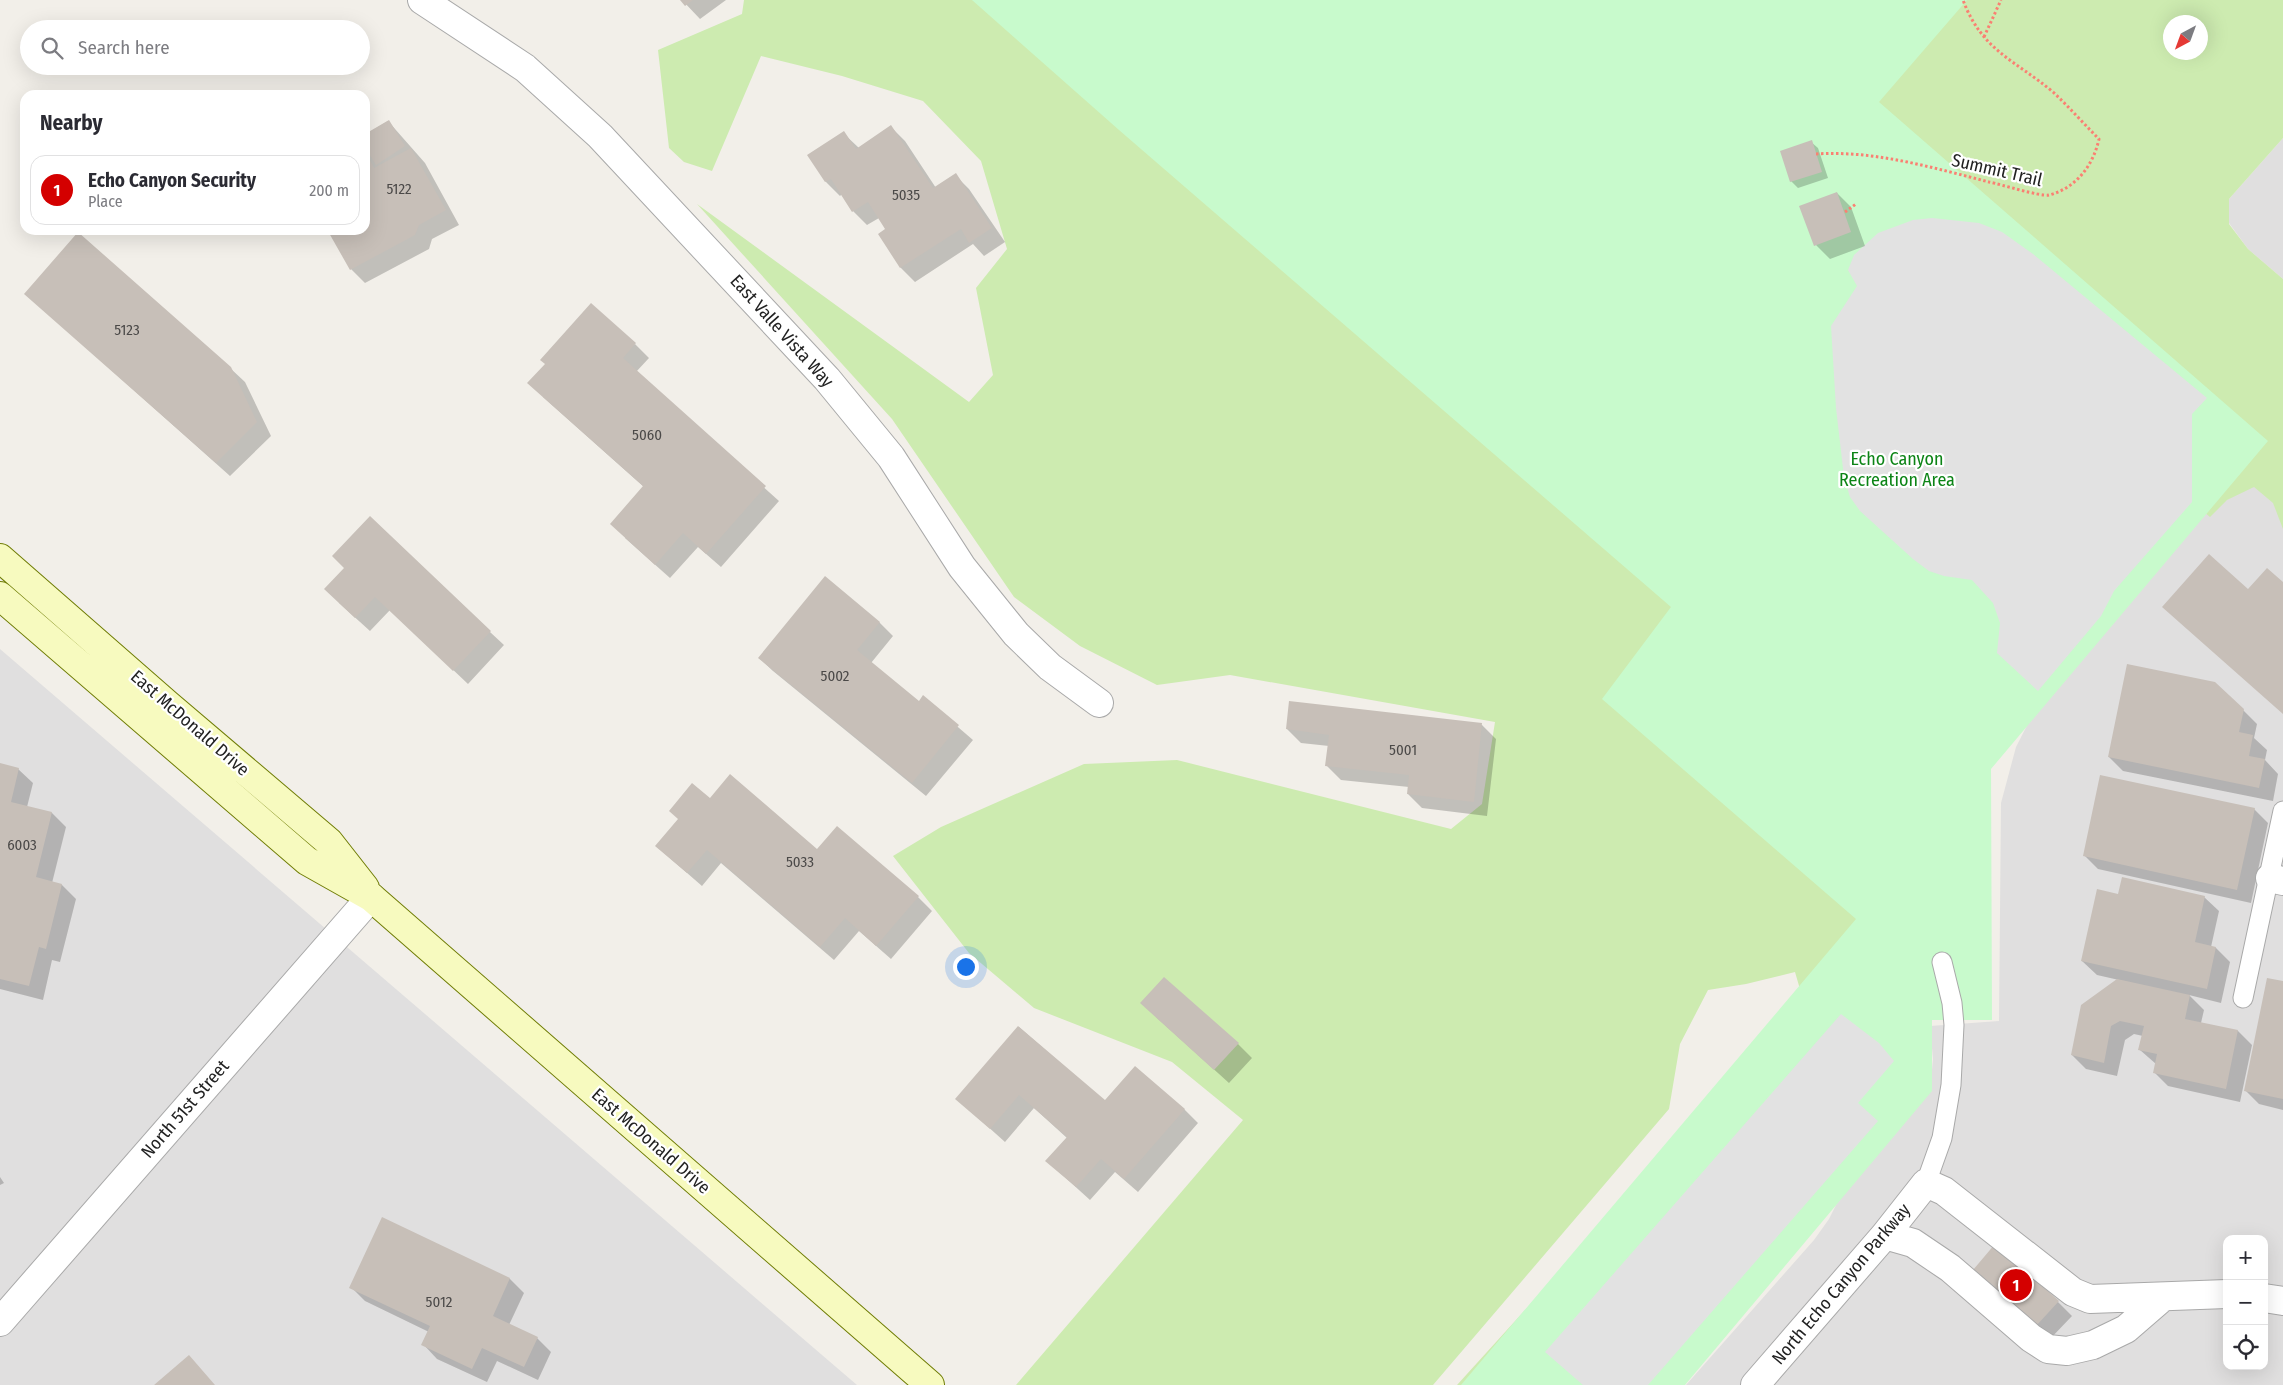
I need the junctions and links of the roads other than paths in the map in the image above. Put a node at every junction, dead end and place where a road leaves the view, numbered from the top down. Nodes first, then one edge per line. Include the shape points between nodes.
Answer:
1 (422, 0) edge
2 (0, 558) edge
3 (0, 596) edge
4 (1099, 703) dead end
5 (167, 704) junction
6 (148, 724) junction
7 (2283, 811) edge
8 (2276, 880) edge
9 (372, 898) junction
10 (1942, 962) dead end
11 (2243, 998) dead end
12 (1926, 1183) junction
13 (1885, 1235) junction
14 (2223, 1294) edge
15 (2163, 1297) junction
16 (2268, 1299) edge
17 (2283, 1301) edge
18 (0, 1322) edge
19 (930, 1385) edge
20 (1755, 1385) edge

1 - 4 street, East Valle Vista Way via 525,68 600,136 827,379 891,457 962,567 1016,634 1050,667
2 - 5 street, East McDonald Drive
3 - 6 street, East McDonald Drive
5 - 6 street
5 - 9 street, East McDonald Drive via 329,842
6 - 9 street, East McDonald Drive via 307,861
7 - 8 lane
8 - 11 lane
9 - 18 street, North 51st Street
9 - 19 street, East McDonald Drive
10 - 12 lane via 1954,1017 1951,1085 1942,1138
12 - 13 street, North Echo Canyon Parkway
12 - 15 street via 1944,1191 2074,1292 2090,1299
13 - 15 street via 1912,1243 1934,1258 2048,1349 2067,1351 2093,1345 2126,1329
13 - 20 street, North Echo Canyon Parkway
14 - 15 street
16 - 17 street

